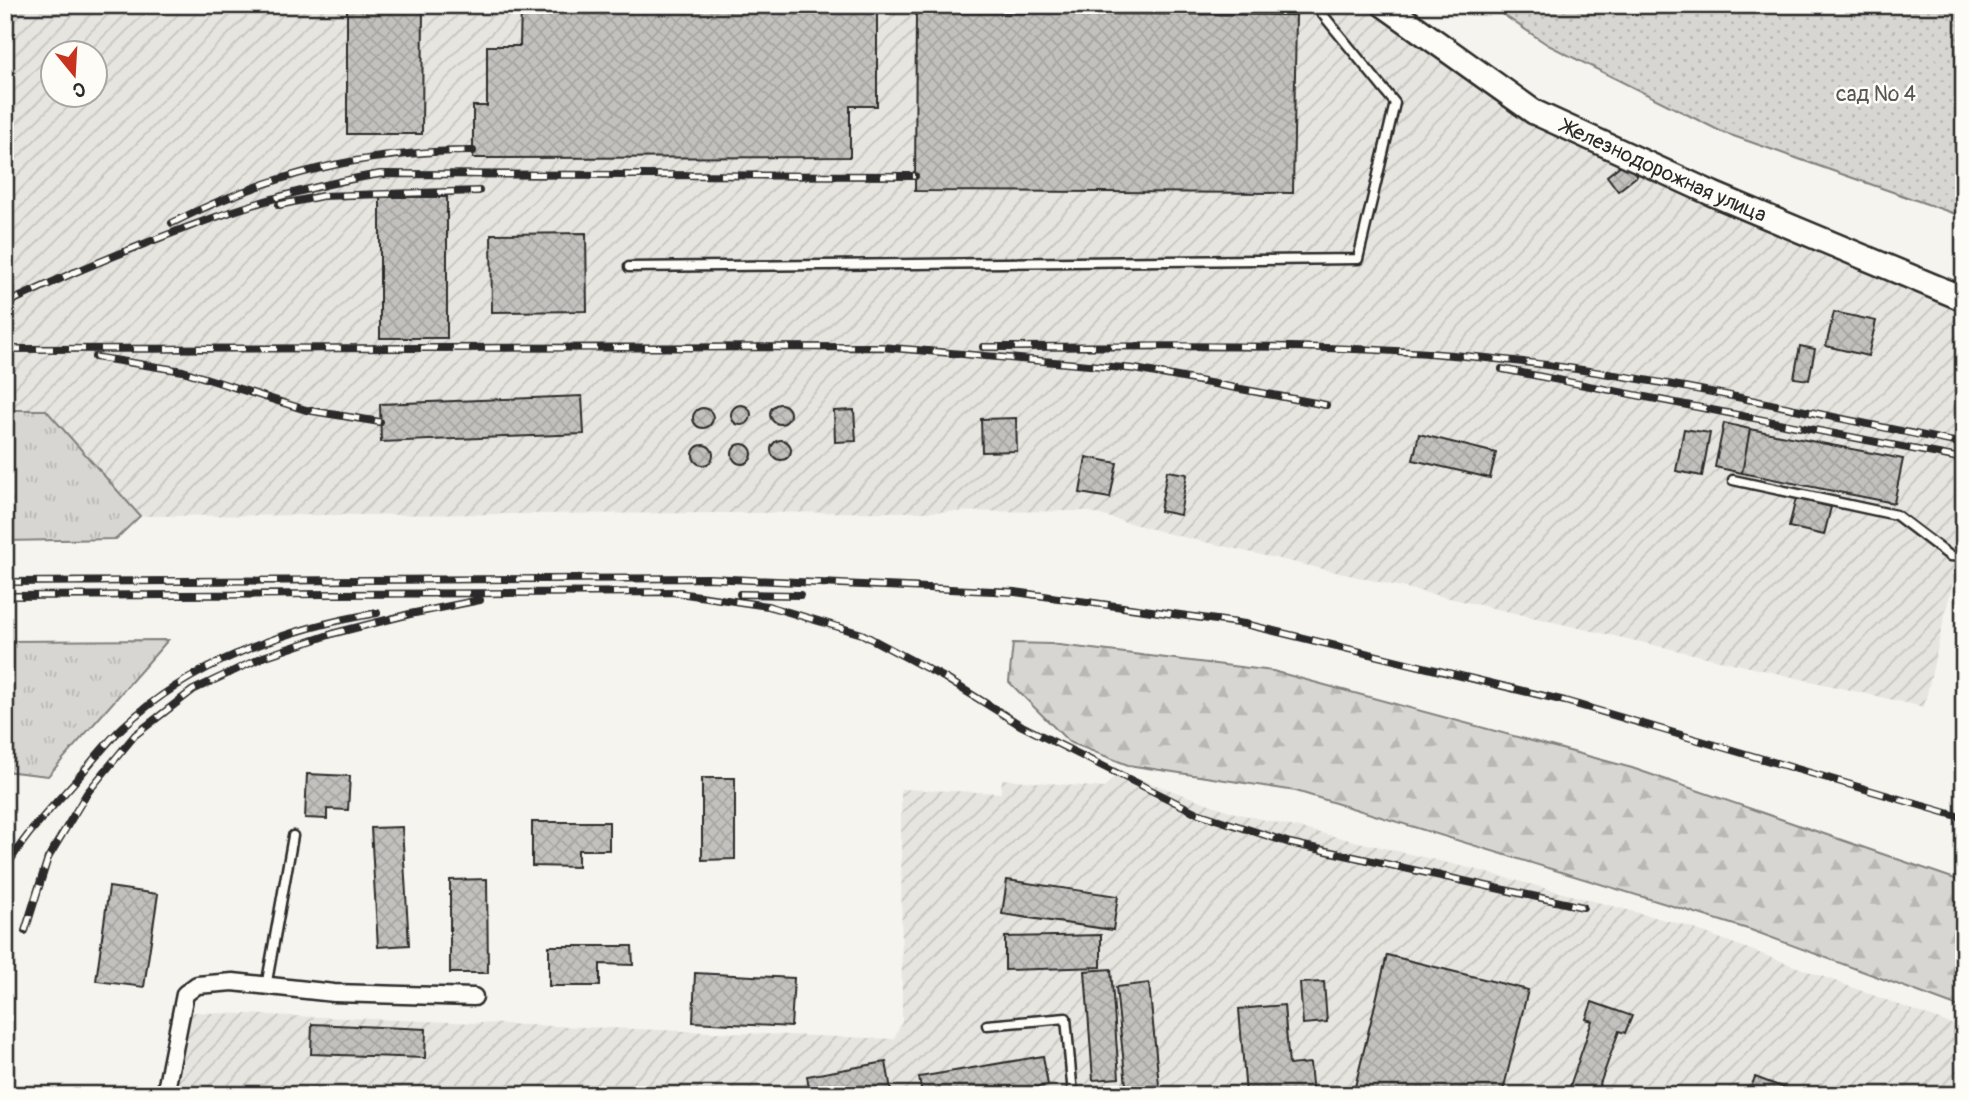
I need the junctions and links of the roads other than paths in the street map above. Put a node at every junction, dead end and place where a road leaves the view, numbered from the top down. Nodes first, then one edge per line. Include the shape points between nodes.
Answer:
1 (1315, 5) edge
2 (1384, 5) edge
3 (629, 267) dead end
4 (1964, 299) edge
5 (1732, 480) dead end
6 (1964, 557) edge
7 (293, 836) dead end
8 (266, 987) junction
9 (474, 997) dead end
10 (986, 1025) dead end
11 (165, 1095) edge
12 (1073, 1095) edge

1 - 3 lane via 1395,103 1358,260
2 - 4 street, Железнодорожная улица via 1534,111 1713,194
5 - 6 lane via 1896,515 1950,556
7 - 8 lane
8 - 9 street
8 - 11 street via 213,982 197,985 185,994
10 - 12 lane via 1066,1018

